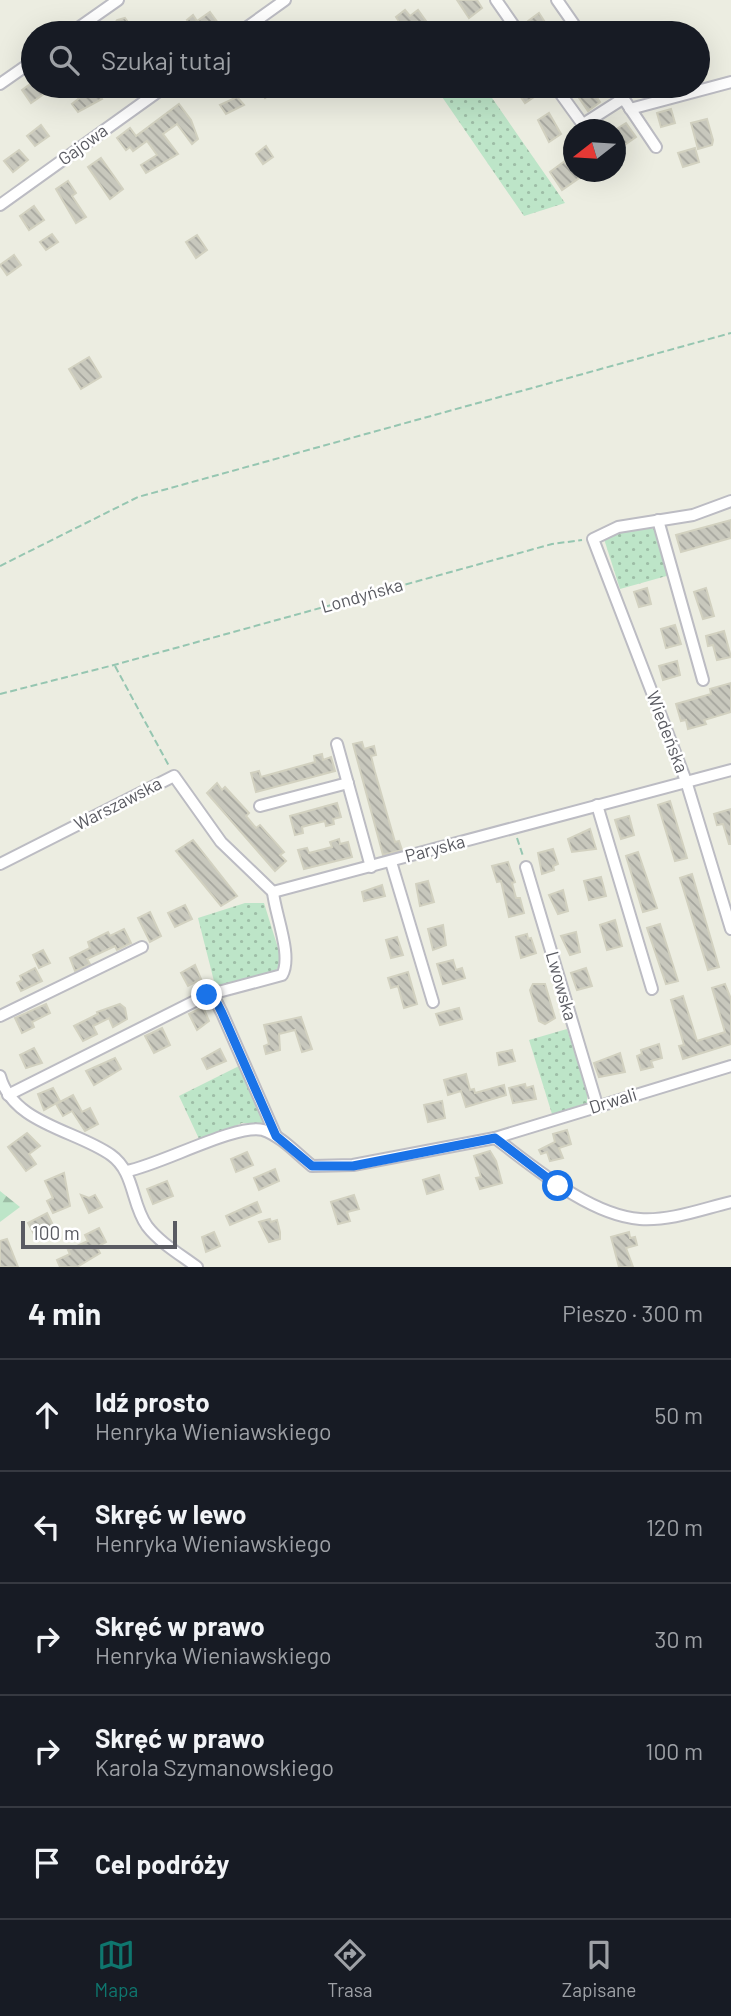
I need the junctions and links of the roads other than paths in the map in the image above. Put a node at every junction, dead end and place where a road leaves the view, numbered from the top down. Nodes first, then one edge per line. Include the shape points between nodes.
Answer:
1 (118, 0) edge
2 (285, 0) edge
3 (496, 0) edge
4 (557, 0) edge
5 (88, 21) edge
6 (256, 21) edge
7 (511, 21) edge
8 (572, 21) edge
9 (21, 70) edge
10 (731, 82) edge
11 (0, 85) edge
12 (710, 88) edge
13 (149, 98) edge
14 (564, 98) edge
15 (624, 98) joint
16 (672, 98) edge
17 (631, 109) junction
18 (656, 147) dead end
19 (0, 205) edge
20 (731, 501) edge
21 (658, 520) junction
22 (702, 680) dead end
23 (337, 744) dead end
24 (731, 770) edge
25 (686, 781) junction
26 (348, 783) junction
27 (597, 805) junction
28 (260, 806) dead end
29 (391, 862) junction
30 (0, 864) edge
31 (371, 867) junction
32 (526, 867) road end
33 (273, 892) junction
34 (731, 929) edge
35 (142, 947) dead end
36 (652, 989) dead end
37 (207, 995) junction
38 (433, 1002) dead end
39 (0, 1016) edge
40 (731, 1066) edge
41 (0, 1076) edge
42 (8, 1095) junction
43 (597, 1105) junction
44 (276, 1136) junction
45 (495, 1138) junction
46 (127, 1171) junction
47 (731, 1202) edge
48 (198, 1267) edge

1 - 5 street
2 - 6 street
3 - 7 street
4 - 8 street
9 - 11 street
10 - 12 street
13 - 19 street, Gajowa
14 - 15 street via 585,123
15 - 17 street
16 - 17 street
17 - 18 street
20 - 21 street via 693,515
21 - 22 street
21 - 25 street, Wiedeńska via 618,527 593,539
23 - 26 street
24 - 25 street, Paryska
25 - 27 street, Paryska
25 - 34 street, Wiedeńska
26 - 28 street
26 - 31 street
27 - 29 street, Paryska
27 - 36 street
29 - 31 street, Paryska
29 - 38 street
30 - 33 street, Warszawska via 174,776 221,842
31 - 33 street, Paryska
32 - 43 street, Lwowska
33 - 37 street via 286,956 282,975
35 - 39 street
37 - 42 street
37 - 44 street via 222,1013
40 - 43 street, Drwali
41 - 42 street
42 - 46 street via 30,1115 102,1148
43 - 45 street, Drwali
44 - 45 street, Drwali via 312,1166 353,1166
44 - 46 street via 260,1129 239,1131
45 - 47 street via 558,1186 621,1216 668,1218
46 - 48 street via 146,1225

